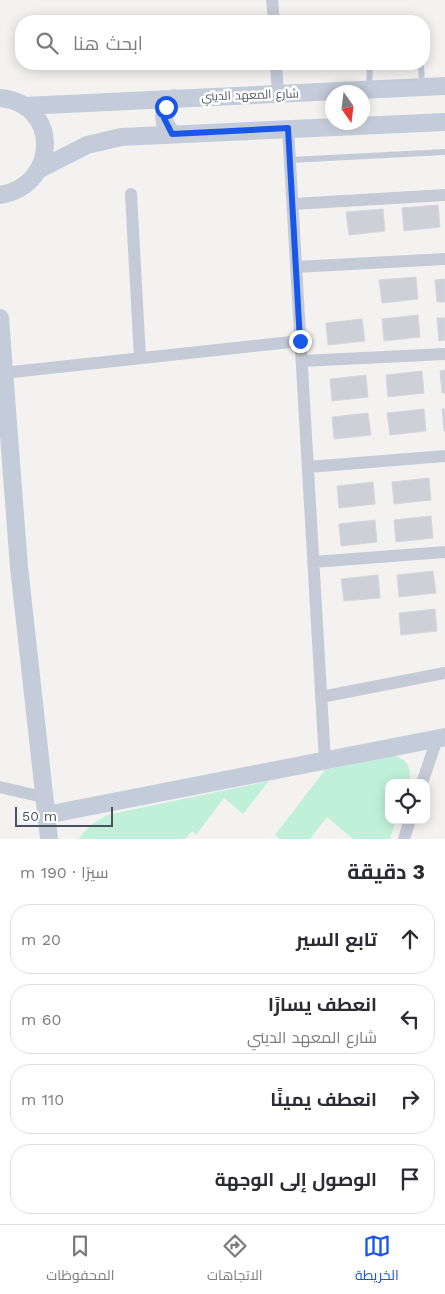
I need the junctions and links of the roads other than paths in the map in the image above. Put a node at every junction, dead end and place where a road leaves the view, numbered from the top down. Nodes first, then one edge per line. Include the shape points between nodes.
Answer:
1 (272, 0) edge
2 (273, 15) edge
3 (276, 70) edge
4 (370, 70) edge
5 (421, 70) edge
6 (369, 85) edge
7 (445, 86) edge
8 (422, 87) junction
9 (370, 90) edge
10 (325, 92) edge
11 (278, 94) junction
12 (0, 98) edge
13 (174, 98) junction
14 (24, 106) junction
15 (445, 122) edge
16 (288, 128) junction
17 (172, 134) junction
18 (445, 152) edge
19 (290, 160) junction
20 (40, 169) junction
21 (131, 194) dead end
22 (445, 194) edge
23 (0, 195) edge
24 (292, 204) junction
25 (445, 258) edge
26 (296, 267) junction
27 (0, 318) edge
28 (300, 341) junction
29 (445, 354) edge
30 (140, 358) junction
31 (302, 360) junction
32 (3, 373) junction
33 (445, 456) edge
34 (308, 467) junction
35 (445, 552) edge
36 (313, 562) junction
37 (445, 673) edge
38 (321, 697) junction
39 (441, 738) edge
40 (325, 761) junction
41 (424, 779) edge
42 (0, 787) edge
43 (43, 797) junction
44 (46, 815) junction
45 (409, 824) edge
46 (49, 839) edge
47 (404, 839) edge

1 - 2 street
3 - 11 street
4 - 6 lane
5 - 8 lane
7 - 8 street, شارع المعهد الديني
8 - 9 street, شارع المعهد الديني
10 - 11 street, شارع المعهد الديني
11 - 13 street, شارع المعهد الديني
12 - 14 street
13 - 14 street, شارع المعهد الديني
13 - 17 street via 164,112 165,124
14 - 20 street via 43,130 46,150
15 - 16 street
16 - 17 street
16 - 19 street
17 - 20 street via 104,140 70,151
18 - 19 lane
19 - 24 street
20 - 23 street via 19,190
21 - 30 street
22 - 24 street
24 - 26 street
25 - 26 street
26 - 28 street
27 - 32 street
28 - 30 street
28 - 31 street
29 - 31 street
30 - 32 street
31 - 34 street
32 - 43 street
33 - 34 street
34 - 36 street
35 - 36 street
36 - 38 street
37 - 38 street
38 - 40 street
39 - 40 street
39 - 41 street
40 - 44 street
42 - 43 street
43 - 44 street
44 - 46 street
45 - 47 street

